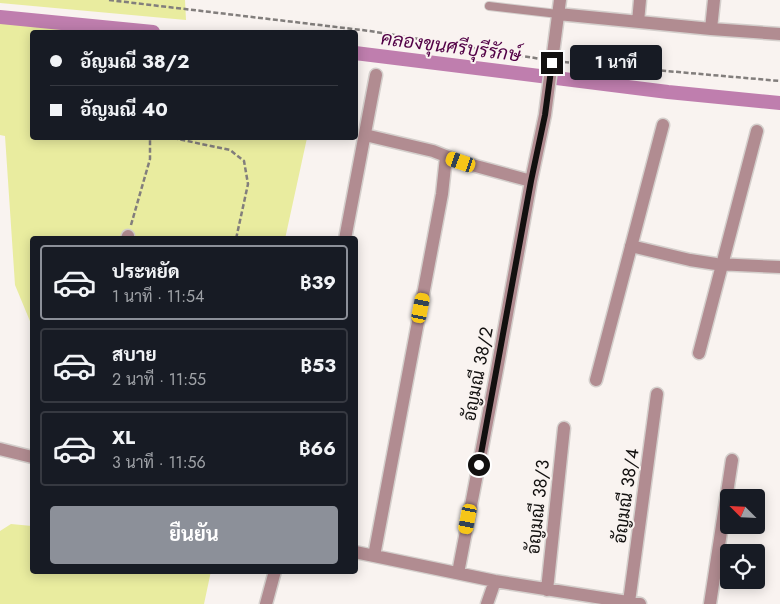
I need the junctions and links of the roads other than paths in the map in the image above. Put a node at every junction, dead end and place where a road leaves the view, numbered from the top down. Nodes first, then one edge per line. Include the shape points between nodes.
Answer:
1 (560, 0) edge
2 (640, 0) edge
3 (714, 0) edge
4 (489, 6) dead end
5 (558, 14) junction
6 (638, 22) junction
7 (711, 29) junction
8 (780, 34) edge
9 (376, 75) dead end
10 (663, 125) dead end
11 (757, 131) dead end
12 (365, 135) junction
13 (446, 157) junction
14 (531, 181) junction
15 (346, 236) edge
16 (631, 246) junction
17 (722, 265) junction
18 (780, 267) edge
19 (699, 354) dead end
20 (596, 380) dead end
21 (657, 394) dead end
22 (564, 428) dead end
23 (0, 449) edge
24 (30, 456) edge
25 (732, 460) dead end
26 (358, 553) edge
27 (374, 556) junction
28 (274, 574) edge
29 (458, 574) junction
30 (495, 581) junction
31 (547, 590) junction
32 (635, 603) edge
33 (266, 604) edge
34 (487, 604) edge
35 (710, 604) edge

1 - 5 street, อัญมณี 38/2
2 - 6 street
3 - 7 street
4 - 5 lane
5 - 6 street
5 - 14 street, อัญมณี 38/2 via 545,115
6 - 7 street
7 - 8 street
9 - 12 street
10 - 16 street
11 - 17 street
12 - 13 street
12 - 15 street
13 - 14 street
13 - 27 street via 442,194
14 - 29 street, อัญมณี 38/2
16 - 17 street
16 - 20 street
17 - 18 street
17 - 19 street
21 - 32 street, อัญมณี 38/4
22 - 31 street, อัญมณี 38/3
23 - 24 street
25 - 35 street
26 - 27 street
27 - 29 street
28 - 33 street
29 - 30 street
30 - 31 street
30 - 34 street
31 - 32 street

